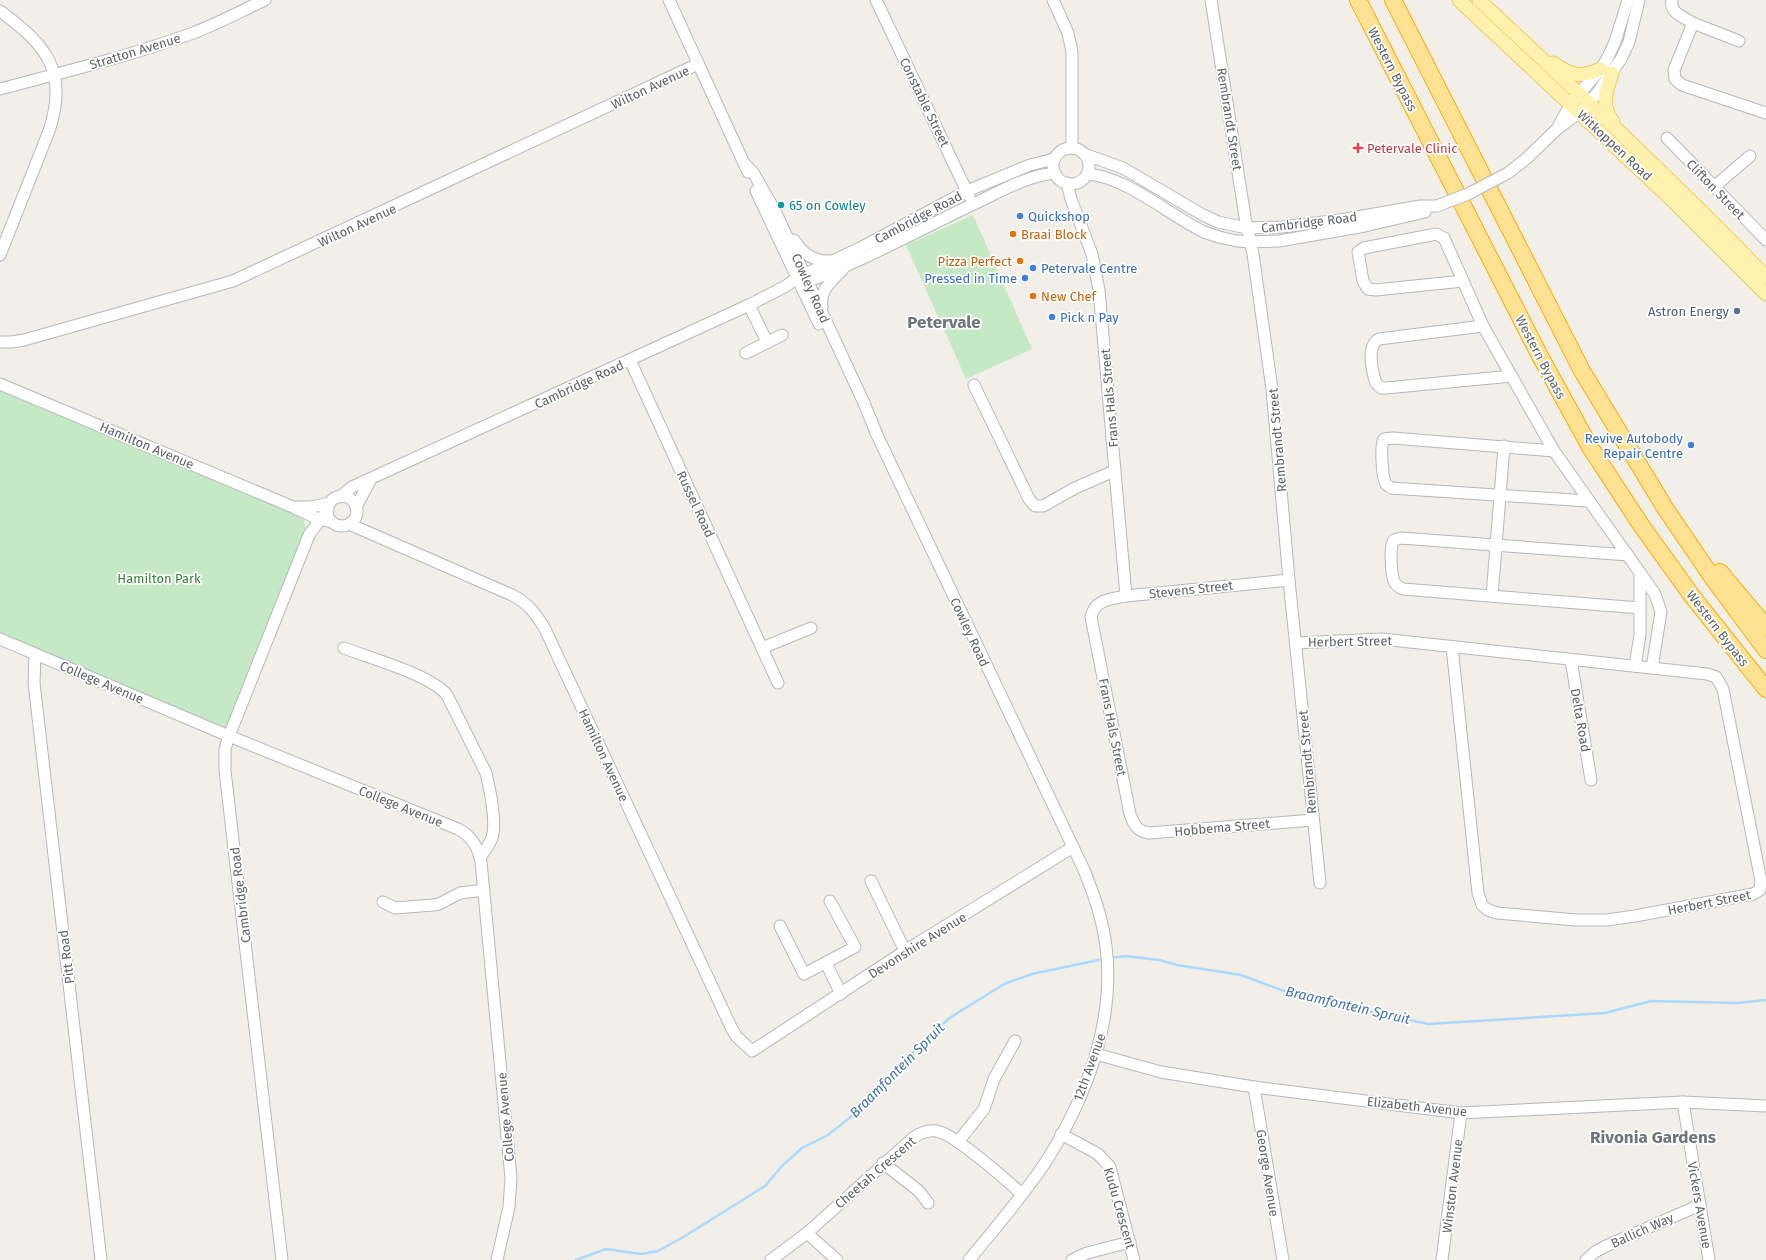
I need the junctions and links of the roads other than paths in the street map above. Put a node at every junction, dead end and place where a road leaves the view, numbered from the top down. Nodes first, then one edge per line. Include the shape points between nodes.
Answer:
1 (265, 0) edge
2 (669, 0) edge
3 (876, 0) edge
4 (1053, 0) edge
5 (1211, 0) edge
6 (1358, 0) edge
7 (1393, 0) edge
8 (1460, 0) edge
9 (1479, 0) edge
10 (1628, 0) edge
11 (1639, 0) edge
12 (1672, 0) edge
13 (0, 11) edge
14 (1693, 23) junction
15 (1519, 37) junction
16 (1739, 41) dead end
17 (698, 64) junction
18 (1607, 71) junction
19 (54, 74) junction
20 (0, 89) edge
21 (1579, 104) junction
22 (1766, 113) edge
23 (1620, 132) junction
24 (1667, 138) dead end
25 (1072, 148) junction
26 (1084, 154) junction
27 (1750, 156) dead end
28 (1054, 159) junction
29 (746, 165) junction
30 (1055, 173) junction
31 (1086, 174) junction
32 (1071, 183) junction
33 (1714, 187) junction
34 (967, 191) junction
35 (973, 204) junction
36 (1435, 206) junction
37 (775, 211) junction
38 (1248, 228) junction
39 (1766, 240) edge
40 (1250, 242) junction
41 (0, 255) edge
42 (833, 261) junction
43 (848, 265) junction
44 (1766, 277) edge
45 (802, 279) junction
46 (1463, 281) junction
47 (1766, 294) edge
48 (749, 305) junction
49 (824, 318) junction
50 (1483, 326) junction
51 (782, 335) dead end
52 (0, 342) edge
53 (767, 342) junction
54 (746, 353) dead end
55 (630, 360) junction
56 (1512, 376) junction
57 (0, 384) edge
58 (974, 385) dead end
59 (868, 416) junction
60 (1504, 446) junction
61 (1554, 451) junction
62 (1114, 471) junction
63 (371, 479) junction
64 (1500, 496) junction
65 (340, 497) junction
66 (1588, 501) junction
67 (329, 506) junction
68 (298, 509) junction
69 (356, 510) junction
70 (320, 519) junction
71 (335, 524) junction
72 (349, 524) junction
73 (1677, 525) junction
74 (367, 532) junction
75 (308, 539) junction
76 (1495, 547) junction
77 (1628, 555) junction
78 (1640, 573) junction
79 (1289, 580) junction
80 (1126, 596) junction
81 (1492, 596) junction
82 (1096, 606) joint
83 (1640, 608) junction
84 (1766, 627) edge
85 (811, 628) dead end
86 (0, 640) edge
87 (1296, 643) junction
88 (1452, 646) junction
89 (344, 648) dead end
90 (762, 648) junction
91 (1766, 650) edge
92 (35, 654) junction
93 (1571, 660) junction
94 (1635, 666) junction
95 (1652, 668) junction
96 (778, 683) dead end
97 (1766, 689) edge
98 (229, 736) junction
99 (1591, 780) dead end
100 (1313, 820) junction
101 (1134, 826) joint
102 (1073, 847) junction
103 (480, 856) junction
104 (871, 881) dead end
105 (1320, 882) dead end
106 (484, 890) junction
107 (830, 901) dead end
108 (383, 902) dead end
109 (780, 926) dead end
110 (905, 951) junction
111 (826, 963) junction
112 (841, 994) junction
113 (1015, 1041) dead end
114 (763, 1044) joint
115 (1096, 1054) junction
116 (1254, 1087) junction
117 (1682, 1102) junction
118 (1766, 1106) edge
119 (1461, 1113) junction
120 (1062, 1134) junction
121 (958, 1142) junction
122 (883, 1163) junction
123 (1022, 1194) junction
124 (928, 1203) dead end
125 (1700, 1205) junction
126 (807, 1233) junction
127 (1130, 1242) junction
128 (780, 1258) edge
129 (101, 1260) edge
130 (282, 1260) edge
131 (497, 1260) edge
132 (837, 1260) edge
133 (969, 1260) edge
134 (1072, 1260) edge
135 (1134, 1260) edge
136 (1283, 1260) edge
137 (1442, 1260) edge
138 (1586, 1260) edge
139 (1709, 1260) edge

1 - 19 street, Stratton Avenue via 188,34 115,58
2 - 17 street, Cowley Road
3 - 34 street, Constable Street
4 - 25 street via 1068,33 1072,52
5 - 38 street, Rembrandt Street
6 - 97 highway, Western Bypass via 1536,349 1590,447 1692,596
7 - 73 highway, Western Bypass via 1582,371
8 - 21 main road, Witkoppen Road
9 - 15 main road, Witkoppen Road
10 - 18 street
11 - 18 street via 1629,42
12 - 14 street via 1673,10
13 - 19 street via 33,37 42,48
14 - 16 street
14 - 22 street via 1674,70 1675,79 1682,85
15 - 18 main road via 1571,74 1585,75
15 - 21 main road, Witkoppen Road
17 - 29 street, Cowley Road
17 - 52 street, Wilton Avenue via 233,281 24,340
18 - 21 street, Cambridge Road
18 - 23 main road via 1605,105
19 - 20 street, Stratton Avenue
19 - 41 street via 56,95 53,119
21 - 23 main road, Witkoppen Road
21 - 36 street, Cambridge Road, bridge via 1557,129 1508,173 1468,194
21 - 47 main road, Witkoppen Road
23 - 44 main road, Witkoppen Road
24 - 33 street, Clifton Street
25 - 26 street
25 - 28 street via 1061,150
26 - 31 street via 1088,164
26 - 38 street, Cambridge Road via 1123,168 1203,216
27 - 33 street
28 - 30 street
28 - 34 street, Cambridge Road via 1030,165
29 - 37 street, Cowley Road
29 - 45 street, Cowley Road via 749,177
30 - 32 street via 1060,179
30 - 35 street, Cambridge Road via 1031,178
31 - 32 street via 1082,180
31 - 40 street, Cambridge Road via 1096,174 1120,182 1204,232
32 - 62 street, Frans Hals Street via 1073,203 1092,254 1098,283
33 - 39 street, Clifton Street
34 - 35 street, Constable Street
34 - 42 street, Cambridge Road
35 - 43 street, Cambridge Road
36 - 38 street, Cambridge Road via 1420,206 1282,227
36 - 40 street, Cambridge Road via 1422,213 1357,227 1279,241
37 - 42 street via 807,255
37 - 45 street, Cowley Road
38 - 40 street, Rembrandt Street
40 - 79 street, Rembrandt Street via 1272,389
42 - 45 street, Cambridge Road
43 - 45 street, Cambridge Road
43 - 49 street via 822,293 821,306
45 - 48 street, Cambridge Road
45 - 49 street, Cowley Road
45 - 59 street, Cowley Road via 860,406
46 - 46 street via 1447,243 1436,234 1364,248 1358,252 1363,282 1368,289
46 - 50 street
48 - 53 street
48 - 55 street, Cambridge Road
49 - 59 street, Cowley Road
50 - 56 street
50 - 56 street via 1376,340 1371,352 1376,383 1381,388 1386,388
51 - 53 street
53 - 54 street
55 - 63 street, Cambridge Road
55 - 90 street, Russel Road
56 - 61 street
57 - 68 street, Hamilton Avenue
58 - 62 street via 1029,499 1035,506 1043,506
59 - 102 street, Cowley Road
60 - 61 street
60 - 64 street
60 - 64 street via 1393,438 1384,439 1381,446 1384,477 1391,488
61 - 66 street
62 - 80 street, Frans Hals Street
63 - 65 street, Cambridge Road via 352,487
63 - 69 street
64 - 66 street
64 - 76 street
65 - 67 street
65 - 69 street via 348,498
66 - 77 street
67 - 68 street, Hamilton Avenue
67 - 70 street, Cambridge Road
67 - 71 street via 328,517
68 - 70 street, Hamilton Avenue
68 - 75 street via 308,522
69 - 72 street via 354,520
69 - 74 street
70 - 71 street, Hamilton Avenue
70 - 75 street, Cambridge Road
71 - 72 street
71 - 75 street, Cambridge Road via 323,528
72 - 74 street, Hamilton Avenue
73 - 84 highway
73 - 91 highway, Western Bypass
74 - 114 street, Hamilton Avenue via 523,600 531,607 545,629 731,1027 736,1036 752,1051
75 - 98 street, Cambridge Road
76 - 77 street
76 - 81 street
76 - 81 street via 1401,538 1394,540 1390,547 1393,579 1398,587 1408,590
77 - 78 street
78 - 83 street
78 - 95 street via 1655,594 1661,612
79 - 80 street, Stevens Street
79 - 87 street, Rembrandt Street
80 - 82 street, Stevens Street via 1107,600
81 - 83 street
82 - 101 street, Frans Hals Street via 1091,616
83 - 94 street via 1640,635
85 - 90 street
86 - 92 street, College Avenue
87 - 88 street, Herbert Street via 1382,638
87 - 100 street, Rembrandt Street
88 - 93 street, Herbert Street
88 - 95 street, Herbert Street via 1478,893 1482,905 1488,910 1506,914 1607,920 1753,894 1760,890 1761,881 1743,782 1722,684 1713,675
89 - 103 street via 425,679 442,688 447,694 484,769 488,783 494,828 490,843
90 - 96 street, Russel Road
92 - 98 street, College Avenue
92 - 129 street, Pitt Road via 34,683
93 - 94 street, Herbert Street
93 - 99 street, Delta Road
94 - 95 street, Herbert Street
98 - 103 street, College Avenue via 458,829 474,842
98 - 130 street, Cambridge Road via 225,749 225,771
100 - 101 street, Hobbema Street via 1149,833
100 - 105 street, Rembrandt Street
102 - 110 street, Devonshire Avenue
102 - 115 street, 12th Avenue via 1101,916 1106,950 1106,1014
103 - 106 street, College Avenue
104 - 110 street
106 - 108 street via 460,893 433,905 395,908
106 - 131 street, College Avenue via 511,1192
107 - 111 street via 855,947
109 - 111 street via 804,974
110 - 112 street, Devonshire Avenue
111 - 112 street
112 - 114 street, Devonshire Avenue
113 - 121 street via 994,1079 984,1109
115 - 116 street, Elizabeth Avenue via 1160,1072
115 - 120 street, 12th Avenue via 1081,1095
116 - 119 street, Elizabeth Avenue
116 - 136 street, George Avenue
117 - 118 street, Elizabeth Avenue
117 - 119 street, Elizabeth Avenue
117 - 125 street, Vickers Avenue
119 - 137 street, Winston Avenue
120 - 123 street, 12th Avenue
120 - 127 street, Kudu Crescent via 1098,1154 1110,1167
121 - 122 street, Cheetah Crescent via 943,1132 927,1131 913,1138
121 - 123 street, Cheetah Crescent
122 - 124 street via 919,1192
122 - 126 street, Cheetah Crescent
123 - 133 street, 12th Avenue
125 - 138 street, Ballich Way via 1606,1246
125 - 139 street, Vickers Avenue
126 - 128 street, Cheetah Crescent
126 - 132 street
127 - 134 street via 1087,1253
127 - 135 street, Kudu Crescent

